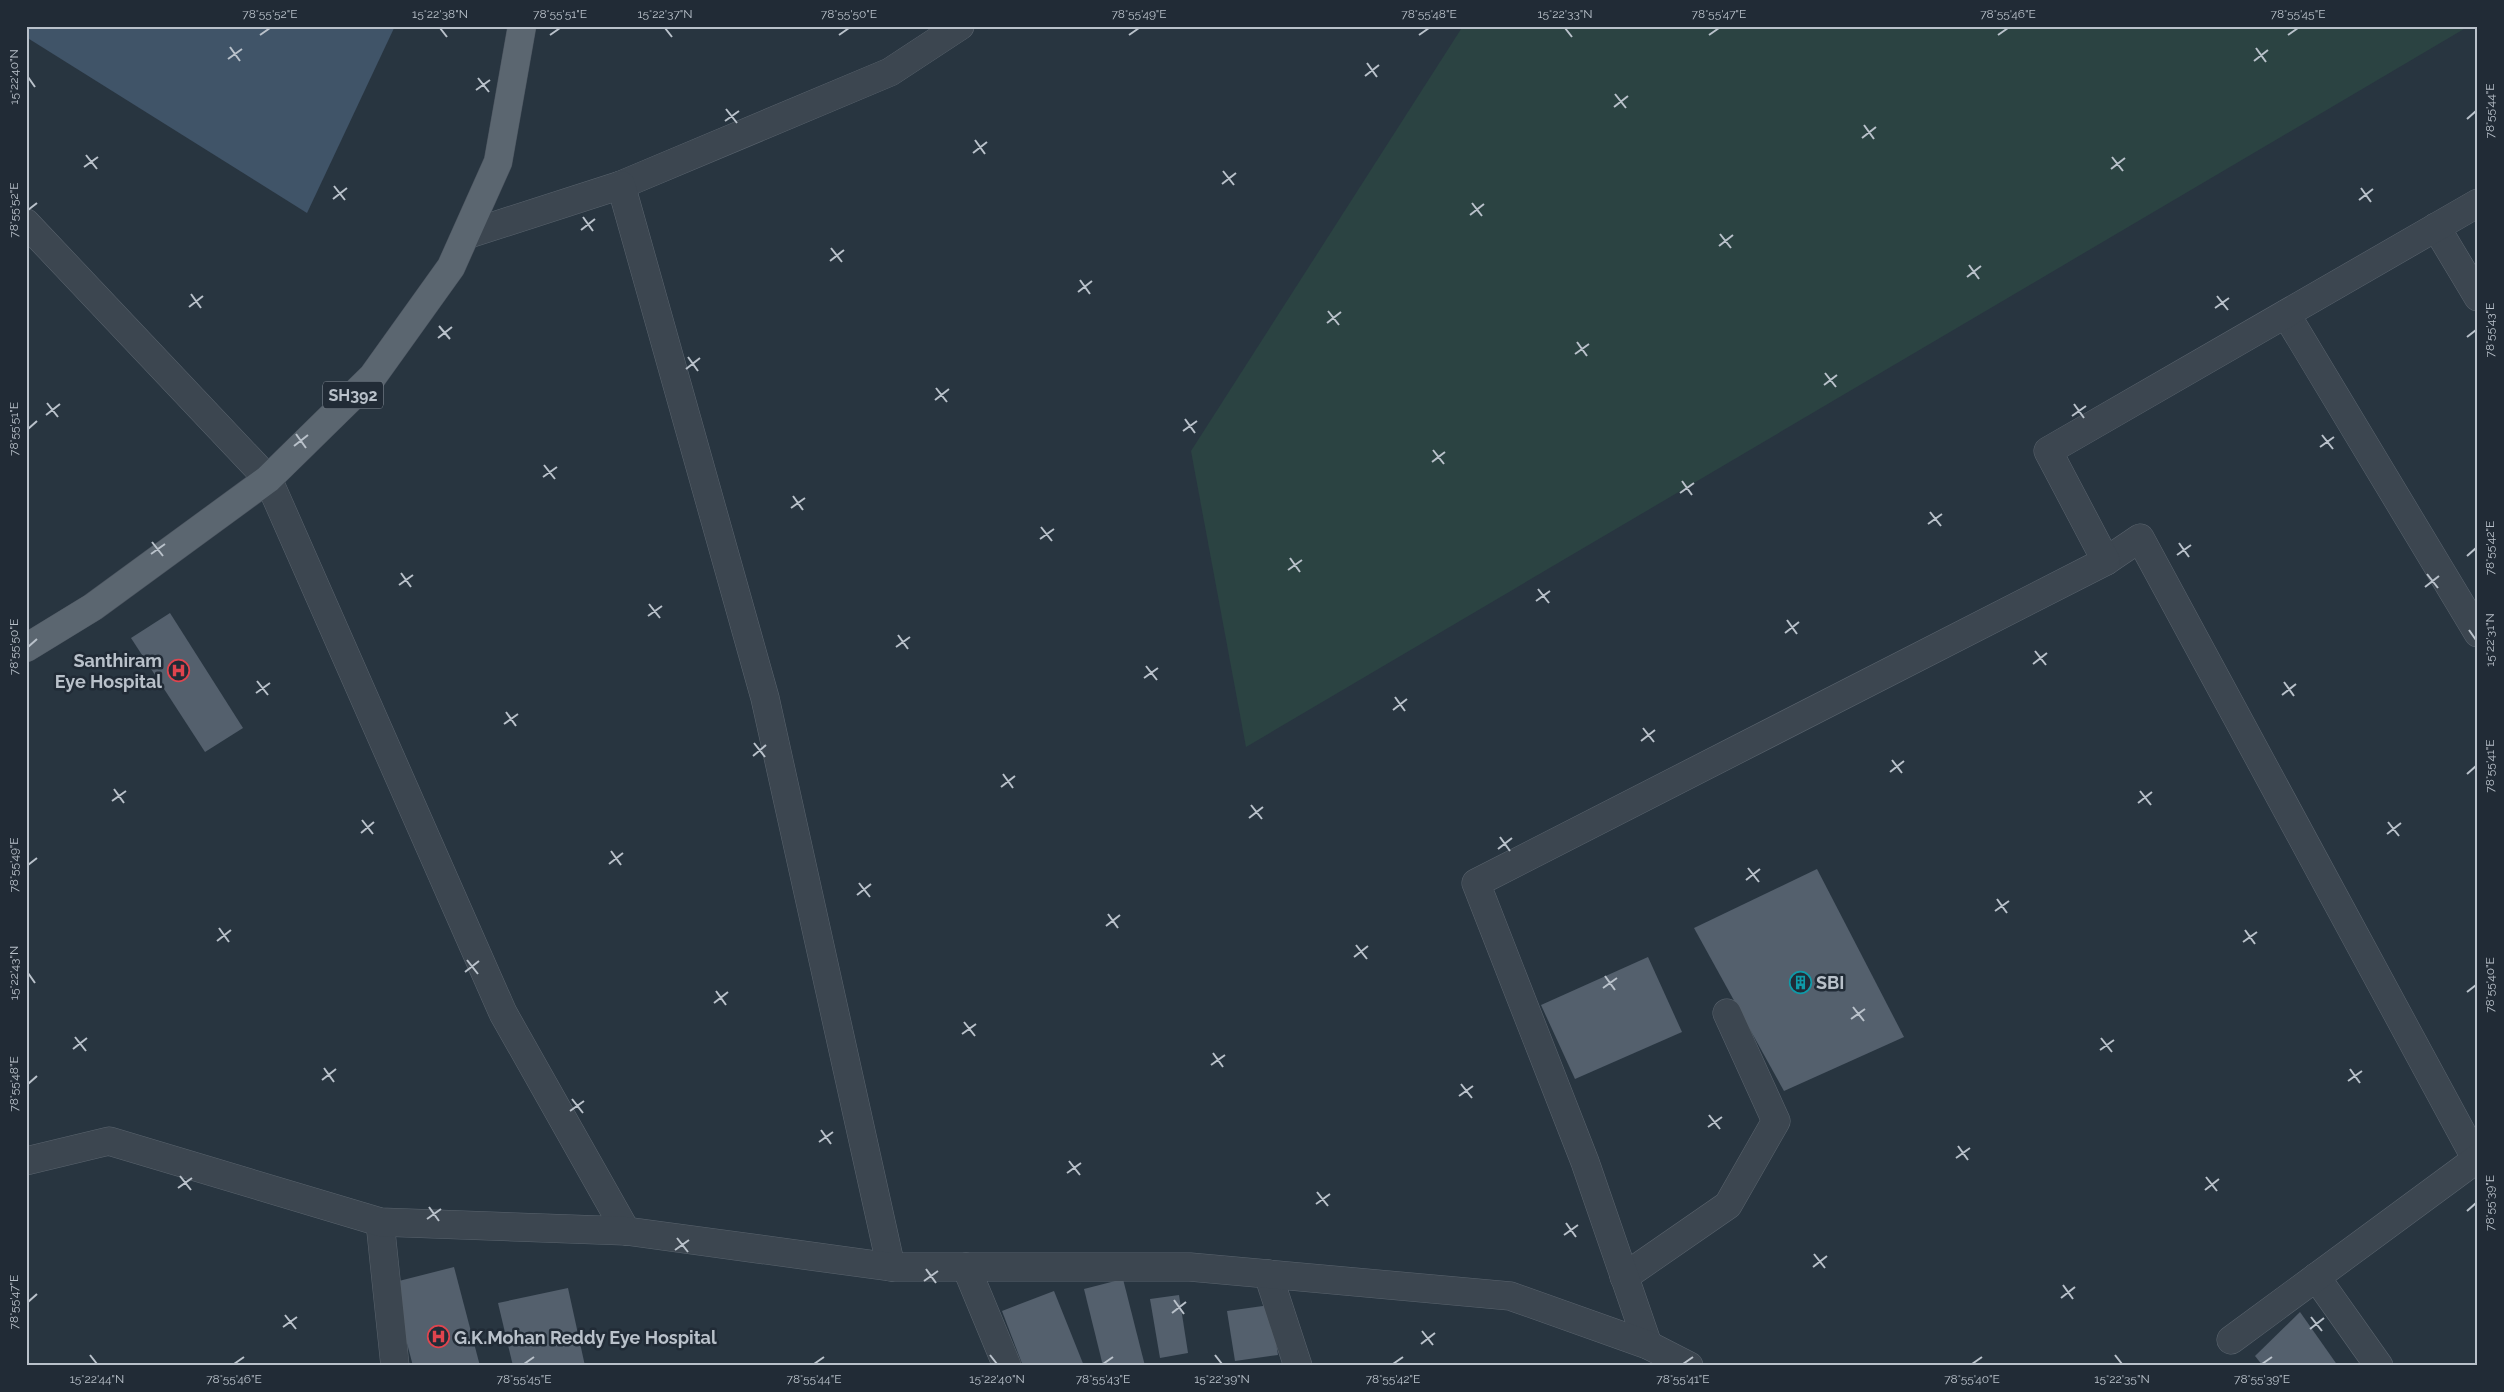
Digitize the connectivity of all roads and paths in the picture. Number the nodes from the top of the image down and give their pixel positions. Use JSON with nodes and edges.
{"nodes":[{"id":1,"x":522,"y":26,"type":"edge"},
{"id":2,"x":960,"y":26,"type":"edge"},
{"id":3,"x":621,"y":185,"type":"junction"},
{"id":4,"x":2478,"y":203,"type":"edge"},
{"id":5,"x":26,"y":223,"type":"edge"},
{"id":6,"x":2436,"y":228,"type":"junction"},
{"id":7,"x":466,"y":236,"type":"junction"},
{"id":8,"x":2478,"y":296,"type":"edge"},
{"id":9,"x":2286,"y":314,"type":"junction"},
{"id":10,"x":268,"y":479,"type":"junction"},
{"id":11,"x":2106,"y":561,"type":"junction"},
{"id":12,"x":2478,"y":633,"type":"edge"},
{"id":13,"x":26,"y":648,"type":"edge"},
{"id":14,"x":1727,"y":1013,"type":"dead end"},
{"id":15,"x":2477,"y":1159,"type":"edge"},
{"id":16,"x":26,"y":1161,"type":"edge"},
{"id":17,"x":380,"y":1222,"type":"junction"},
{"id":18,"x":626,"y":1231,"type":"junction"},
{"id":19,"x":890,"y":1267,"type":"junction"},
{"id":20,"x":966,"y":1267,"type":"junction"},
{"id":21,"x":1268,"y":1274,"type":"junction"},
{"id":22,"x":1624,"y":1277,"type":"junction"},
{"id":23,"x":2316,"y":1277,"type":"junction"},
{"id":24,"x":2231,"y":1340,"type":"dead end"},
{"id":25,"x":1648,"y":1345,"type":"junction"},
{"id":26,"x":395,"y":1366,"type":"edge"},
{"id":27,"x":1007,"y":1366,"type":"edge"},
{"id":28,"x":1298,"y":1366,"type":"edge"},
{"id":29,"x":1689,"y":1366,"type":"edge"},
{"id":30,"x":2379,"y":1366,"type":"edge"}],
"edges":[{"from":1,"to":7,"type":"main road","number":"SH392"},
{"from":2,"to":3,"type":"street"},
{"from":3,"to":7,"type":"street"},
{"from":3,"to":19,"type":"street"},
{"from":4,"to":6,"type":"street"},
{"from":5,"to":10,"type":"street"},
{"from":6,"to":8,"type":"street"},
{"from":6,"to":9,"type":"street"},
{"from":7,"to":10,"type":"main road","number":"SH392"},
{"from":9,"to":11,"type":"street"},
{"from":9,"to":12,"type":"street"},
{"from":10,"to":13,"type":"main road","number":"SH392"},
{"from":10,"to":18,"type":"street"},
{"from":11,"to":15,"type":"street"},
{"from":11,"to":22,"type":"street"},
{"from":14,"to":22,"type":"street"},
{"from":15,"to":23,"type":"street"},
{"from":16,"to":17,"type":"street"},
{"from":17,"to":18,"type":"street"},
{"from":17,"to":26,"type":"street"},
{"from":18,"to":19,"type":"street"},
{"from":19,"to":20,"type":"street"},
{"from":20,"to":21,"type":"street"},
{"from":20,"to":27,"type":"street"},
{"from":21,"to":25,"type":"street"},
{"from":21,"to":28,"type":"street"},
{"from":22,"to":25,"type":"street"},
{"from":23,"to":24,"type":"street"},
{"from":23,"to":30,"type":"street"},
{"from":25,"to":29,"type":"street"}]}
